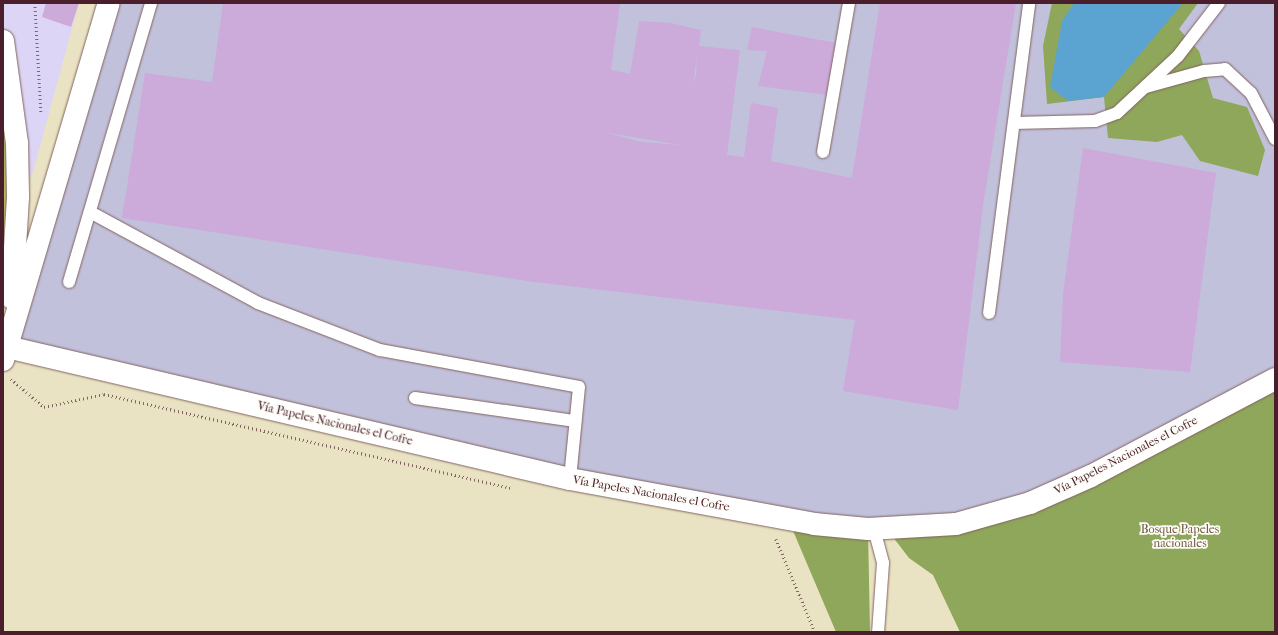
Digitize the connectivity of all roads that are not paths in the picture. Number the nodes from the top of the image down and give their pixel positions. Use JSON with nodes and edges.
{"nodes":[{"id":1,"x":109,"y":3,"type":"edge"},
{"id":2,"x":151,"y":3,"type":"edge"},
{"id":3,"x":849,"y":3,"type":"edge"},
{"id":4,"x":1029,"y":3,"type":"edge"},
{"id":5,"x":1219,"y":3,"type":"edge"},
{"id":6,"x":3,"y":41,"type":"edge"},
{"id":7,"x":1146,"y":87,"type":"junction"},
{"id":8,"x":1014,"y":123,"type":"junction"},
{"id":9,"x":1275,"y":139,"type":"edge"},
{"id":10,"x":823,"y":152,"type":"dead end"},
{"id":11,"x":90,"y":212,"type":"junction"},
{"id":12,"x":70,"y":282,"type":"dead end"},
{"id":13,"x":989,"y":313,"type":"dead end"},
{"id":14,"x":6,"y":357,"type":"edge"},
{"id":15,"x":1275,"y":379,"type":"edge"},
{"id":16,"x":415,"y":398,"type":"dead end"},
{"id":17,"x":576,"y":421,"type":"junction"},
{"id":18,"x":570,"y":479,"type":"junction"},
{"id":19,"x":874,"y":529,"type":"junction"},
{"id":20,"x":878,"y":632,"type":"edge"}],
"edges":[{"from":1,"to":14,"type":"street"},
{"from":2,"to":11,"type":"lane"},
{"from":3,"to":10,"type":"lane"},
{"from":4,"to":8,"type":"lane"},
{"from":5,"to":7,"type":"lane"},
{"from":6,"to":14,"type":"street"},
{"from":7,"to":8,"type":"lane"},
{"from":7,"to":9,"type":"lane"},
{"from":8,"to":13,"type":"lane"},
{"from":11,"to":12,"type":"lane"},
{"from":11,"to":17,"type":"lane"},
{"from":14,"to":18,"type":"street","name":"Vía Papeles Nacionales el Cofre"},
{"from":15,"to":19,"type":"street","name":"Vía Papeles Nacionales el Cofre"},
{"from":16,"to":17,"type":"lane"},
{"from":17,"to":18,"type":"lane"},
{"from":18,"to":19,"type":"street","name":"Vía Papeles Nacionales el Cofre"},
{"from":19,"to":20,"type":"lane"}]}
